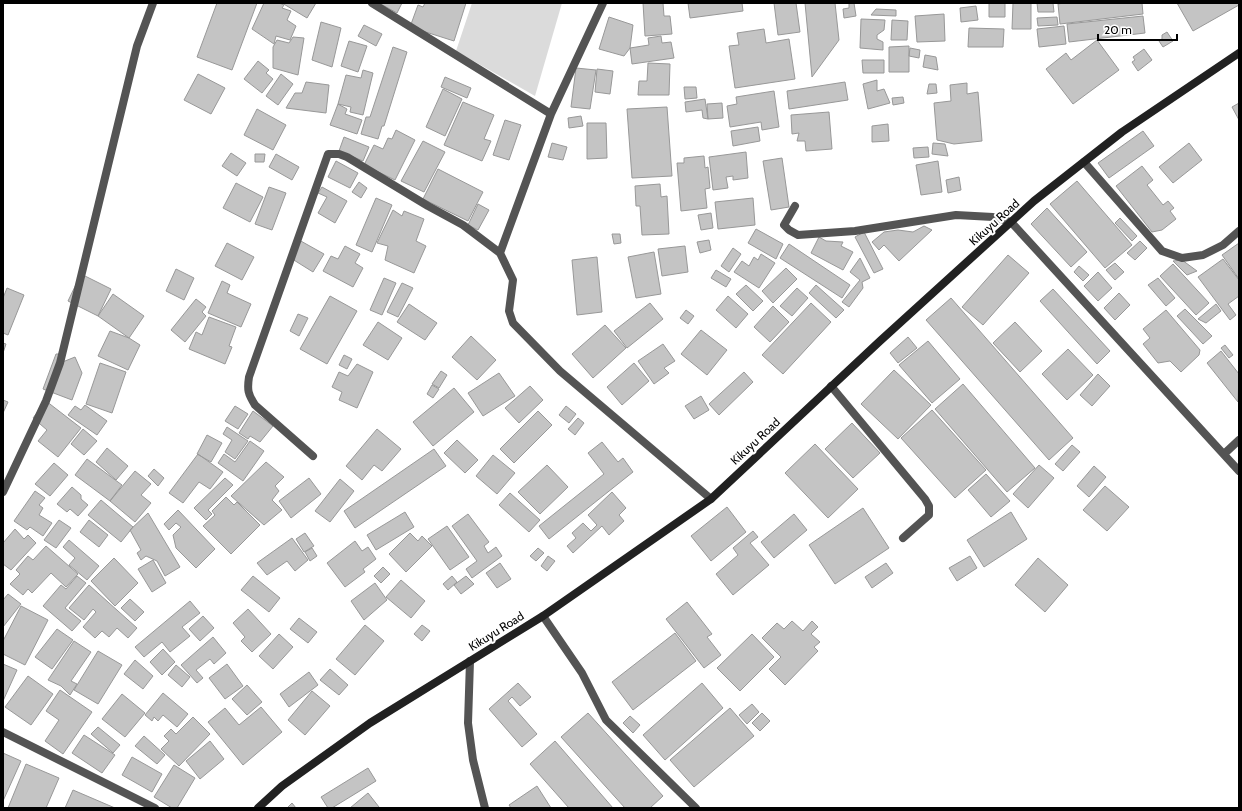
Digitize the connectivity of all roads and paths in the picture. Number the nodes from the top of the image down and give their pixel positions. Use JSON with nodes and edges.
{"nodes":[{"id":1,"x":153,"y":3,"type":"edge"},
{"id":2,"x":372,"y":3,"type":"edge"},
{"id":3,"x":603,"y":3,"type":"edge"},
{"id":4,"x":1239,"y":53,"type":"edge"},
{"id":5,"x":551,"y":114,"type":"junction"},
{"id":6,"x":1084,"y":162,"type":"junction"},
{"id":7,"x":795,"y":206,"type":"dead end"},
{"id":8,"x":1011,"y":222,"type":"junction"},
{"id":9,"x":1239,"y":231,"type":"edge"},
{"id":10,"x":500,"y":252,"type":"junction"},
{"id":11,"x":831,"y":386,"type":"junction"},
{"id":12,"x":1239,"y":440,"type":"edge"},
{"id":13,"x":1224,"y":454,"type":"junction"},
{"id":14,"x":313,"y":456,"type":"dead end"},
{"id":15,"x":1239,"y":471,"type":"edge"},
{"id":16,"x":3,"y":492,"type":"edge"},
{"id":17,"x":711,"y":499,"type":"junction"},
{"id":18,"x":903,"y":538,"type":"dead end"},
{"id":19,"x":543,"y":616,"type":"junction"},
{"id":20,"x":470,"y":661,"type":"junction"},
{"id":21,"x":3,"y":732,"type":"edge"},
{"id":22,"x":155,"y":808,"type":"edge"},
{"id":23,"x":258,"y":808,"type":"edge"},
{"id":24,"x":485,"y":808,"type":"edge"},
{"id":25,"x":696,"y":808,"type":"edge"}],
"edges":[{"from":1,"to":16,"type":"street"},
{"from":2,"to":5,"type":"street"},
{"from":3,"to":5,"type":"street"},
{"from":4,"to":6,"type":"main road","name":"Kikuyu Road"},
{"from":5,"to":10,"type":"street"},
{"from":6,"to":8,"type":"main road","name":"Kikuyu Road"},
{"from":6,"to":9,"type":"street"},
{"from":7,"to":8,"type":"street"},
{"from":8,"to":11,"type":"main road","name":"Kikuyu Road"},
{"from":8,"to":13,"type":"street"},
{"from":10,"to":14,"type":"street"},
{"from":10,"to":17,"type":"street"},
{"from":11,"to":17,"type":"main road","name":"Kikuyu Road"},
{"from":11,"to":18,"type":"street"},
{"from":12,"to":13,"type":"street"},
{"from":13,"to":15,"type":"street"},
{"from":17,"to":19,"type":"main road","name":"Kikuyu Road"},
{"from":19,"to":20,"type":"main road","name":"Kikuyu Road"},
{"from":19,"to":25,"type":"street"},
{"from":20,"to":23,"type":"main road","name":"Kikuyu Road"},
{"from":20,"to":24,"type":"street"},
{"from":21,"to":22,"type":"street"}]}
